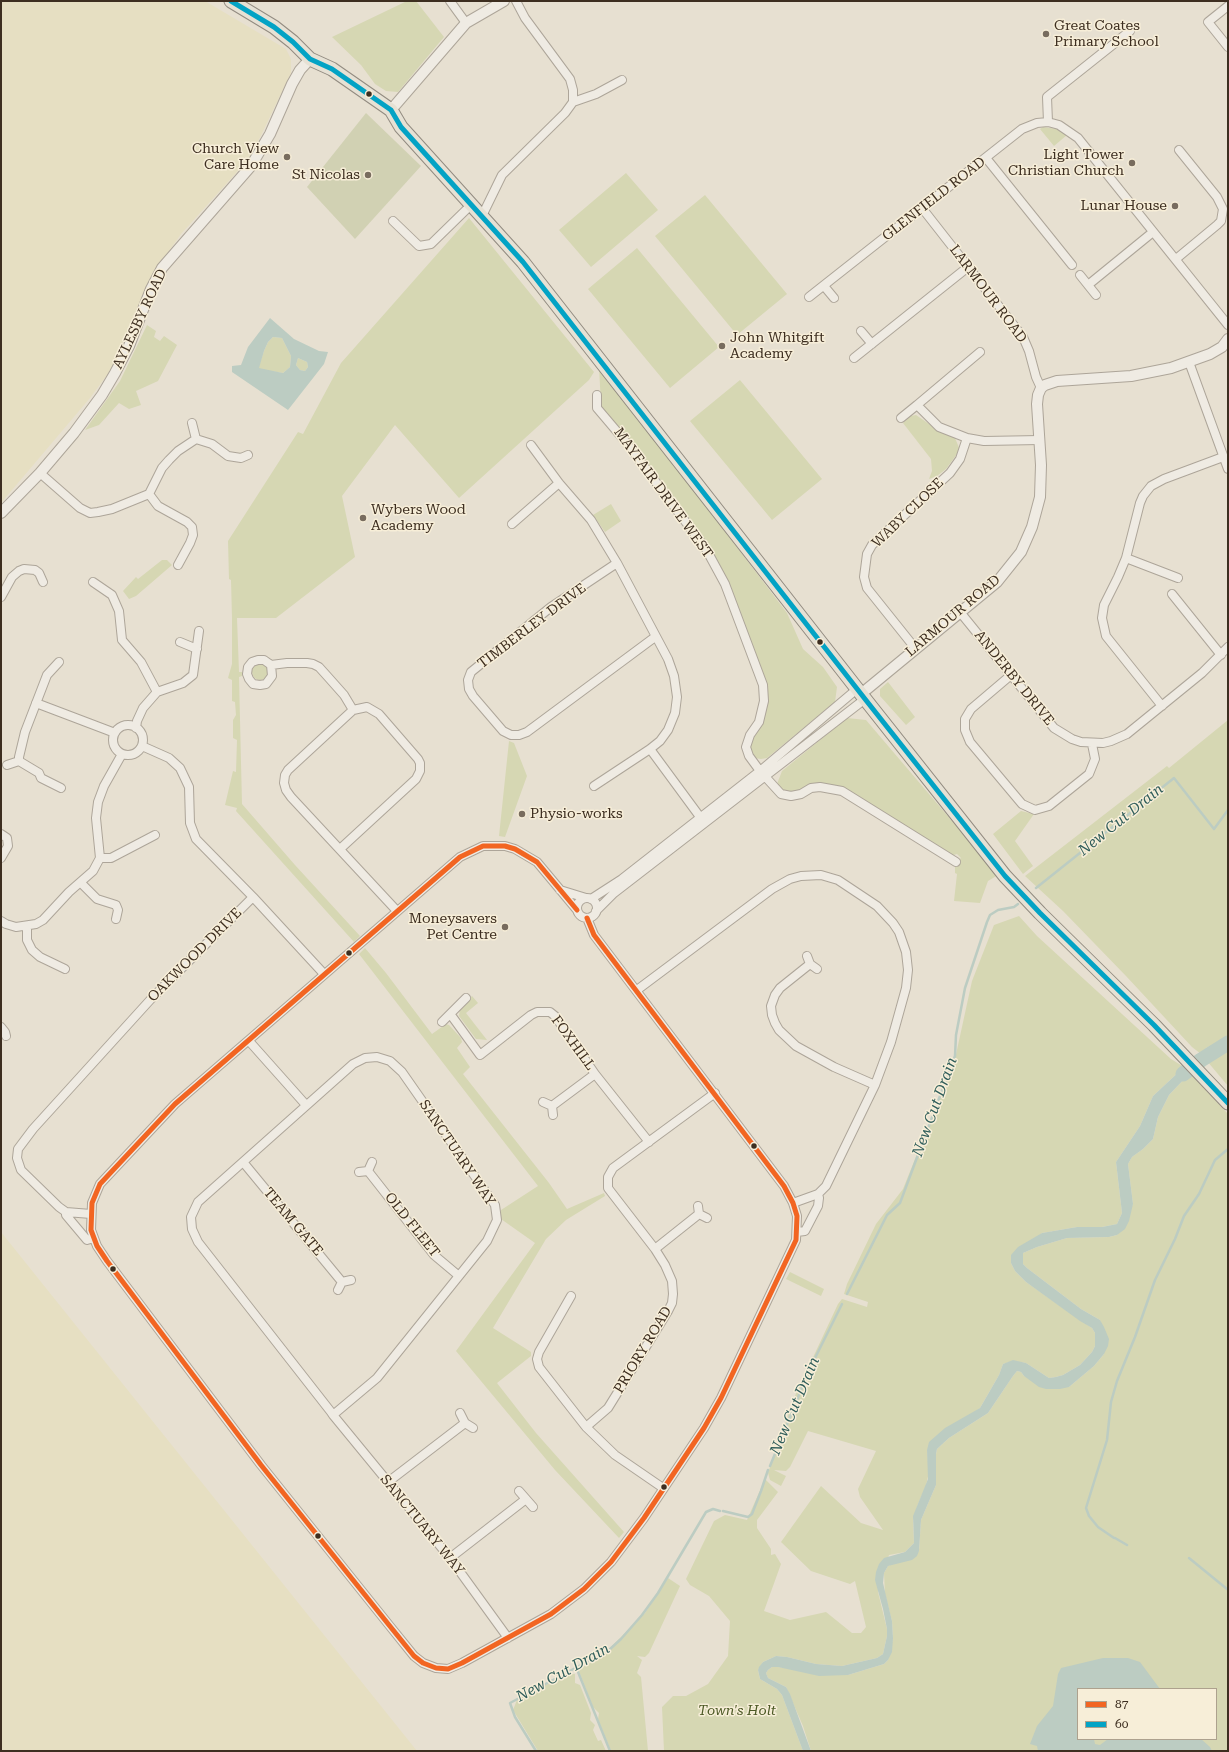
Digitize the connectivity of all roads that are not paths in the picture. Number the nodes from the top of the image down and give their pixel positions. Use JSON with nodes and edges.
{"nodes":[{"id":1,"x":231,"y":1,"type":"edge"},
{"id":2,"x":450,"y":1,"type":"edge"},
{"id":3,"x":504,"y":1,"type":"edge"},
{"id":4,"x":516,"y":1,"type":"edge"},
{"id":5,"x":1228,"y":6,"type":"edge"},
{"id":6,"x":466,"y":23,"type":"junction"},
{"id":7,"x":1130,"y":31,"type":"dead end"},
{"id":8,"x":1228,"y":47,"type":"edge"},
{"id":9,"x":310,"y":59,"type":"junction"},
{"id":10,"x":622,"y":80,"type":"dead end"},
{"id":11,"x":573,"y":102,"type":"junction"},
{"id":12,"x":391,"y":110,"type":"junction"},
{"id":13,"x":1048,"y":122,"type":"junction"},
{"id":14,"x":1180,"y":150,"type":"dead end"},
{"id":15,"x":986,"y":158,"type":"junction"},
{"id":16,"x":472,"y":204,"type":"junction"},
{"id":17,"x":922,"y":208,"type":"junction"},
{"id":18,"x":482,"y":216,"type":"junction"},
{"id":19,"x":393,"y":221,"type":"dead end"},
{"id":20,"x":1154,"y":232,"type":"junction"},
{"id":21,"x":1176,"y":259,"type":"junction"},
{"id":22,"x":1072,"y":265,"type":"dead end"},
{"id":23,"x":968,"y":267,"type":"junction"},
{"id":24,"x":1080,"y":275,"type":"dead end"},
{"id":25,"x":1088,"y":285,"type":"junction"},
{"id":26,"x":824,"y":286,"type":"junction"},
{"id":27,"x":1096,"y":295,"type":"dead end"},
{"id":28,"x":810,"y":297,"type":"dead end"},
{"id":29,"x":834,"y":298,"type":"dead end"},
{"id":30,"x":1228,"y":325,"type":"edge"},
{"id":31,"x":861,"y":331,"type":"dead end"},
{"id":32,"x":1228,"y":339,"type":"edge"},
{"id":33,"x":872,"y":344,"type":"junction"},
{"id":34,"x":980,"y":352,"type":"dead end"},
{"id":35,"x":854,"y":358,"type":"dead end"},
{"id":36,"x":1189,"y":362,"type":"junction"},
{"id":37,"x":1041,"y":388,"type":"junction"},
{"id":38,"x":597,"y":395,"type":"dead end"},
{"id":39,"x":917,"y":405,"type":"junction"},
{"id":40,"x":901,"y":418,"type":"dead end"},
{"id":41,"x":192,"y":422,"type":"dead end"},
{"id":42,"x":967,"y":438,"type":"junction"},
{"id":43,"x":196,"y":439,"type":"junction"},
{"id":44,"x":1040,"y":440,"type":"junction"},
{"id":45,"x":531,"y":445,"type":"dead end"},
{"id":46,"x":248,"y":455,"type":"dead end"},
{"id":47,"x":1224,"y":457,"type":"junction"},
{"id":48,"x":1228,"y":469,"type":"edge"},
{"id":49,"x":40,"y":472,"type":"junction"},
{"id":50,"x":559,"y":483,"type":"junction"},
{"id":51,"x":149,"y":494,"type":"junction"},
{"id":52,"x":1,"y":513,"type":"edge"},
{"id":53,"x":512,"y":524,"type":"dead end"},
{"id":54,"x":1126,"y":558,"type":"junction"},
{"id":55,"x":616,"y":563,"type":"junction"},
{"id":56,"x":178,"y":565,"type":"dead end"},
{"id":57,"x":1178,"y":578,"type":"dead end"},
{"id":58,"x":43,"y":582,"type":"dead end"},
{"id":59,"x":93,"y":582,"type":"dead end"},
{"id":60,"x":1172,"y":594,"type":"dead end"},
{"id":61,"x":1,"y":597,"type":"edge"},
{"id":62,"x":960,"y":612,"type":"junction"},
{"id":63,"x":199,"y":631,"type":"dead end"},
{"id":64,"x":655,"y":637,"type":"junction"},
{"id":65,"x":180,"y":642,"type":"dead end"},
{"id":66,"x":1228,"y":647,"type":"edge"},
{"id":67,"x":197,"y":648,"type":"junction"},
{"id":68,"x":915,"y":648,"type":"junction"},
{"id":69,"x":1221,"y":655,"type":"junction"},
{"id":70,"x":59,"y":662,"type":"dead end"},
{"id":71,"x":271,"y":665,"type":"dead end"},
{"id":72,"x":1011,"y":675,"type":"junction"},
{"id":73,"x":157,"y":692,"type":"junction"},
{"id":74,"x":861,"y":694,"type":"junction"},
{"id":75,"x":36,"y":703,"type":"junction"},
{"id":76,"x":1162,"y":706,"type":"junction"},
{"id":77,"x":353,"y":710,"type":"junction"},
{"id":78,"x":136,"y":728,"type":"junction"},
{"id":79,"x":115,"y":734,"type":"junction"},
{"id":80,"x":1092,"y":744,"type":"junction"},
{"id":81,"x":142,"y":746,"type":"junction"},
{"id":82,"x":650,"y":749,"type":"junction"},
{"id":83,"x":122,"y":754,"type":"junction"},
{"id":84,"x":19,"y":760,"type":"junction"},
{"id":85,"x":7,"y":765,"type":"dead end"},
{"id":86,"x":760,"y":771,"type":"junction"},
{"id":87,"x":766,"y":777,"type":"junction"},
{"id":88,"x":594,"y":786,"type":"dead end"},
{"id":89,"x":61,"y":788,"type":"dead end"},
{"id":90,"x":702,"y":820,"type":"junction"},
{"id":91,"x":1,"y":834,"type":"edge"},
{"id":92,"x":155,"y":835,"type":"dead end"},
{"id":93,"x":340,"y":849,"type":"junction"},
{"id":94,"x":1,"y":858,"type":"edge"},
{"id":95,"x":100,"y":858,"type":"junction"},
{"id":96,"x":956,"y":862,"type":"dead end"},
{"id":97,"x":81,"y":883,"type":"junction"},
{"id":98,"x":559,"y":890,"type":"junction"},
{"id":99,"x":253,"y":897,"type":"junction"},
{"id":100,"x":588,"y":899,"type":"junction"},
{"id":101,"x":577,"y":910,"type":"junction"},
{"id":102,"x":397,"y":911,"type":"junction"},
{"id":103,"x":596,"y":911,"type":"junction"},
{"id":104,"x":587,"y":918,"type":"junction"},
{"id":105,"x":116,"y":919,"type":"dead end"},
{"id":106,"x":1,"y":921,"type":"edge"},
{"id":107,"x":26,"y":926,"type":"junction"},
{"id":108,"x":807,"y":956,"type":"dead end"},
{"id":109,"x":64,"y":969,"type":"dead end"},
{"id":110,"x":324,"y":974,"type":"junction"},
{"id":111,"x":637,"y":990,"type":"junction"},
{"id":112,"x":466,"y":998,"type":"dead end"},
{"id":113,"x":451,"y":1014,"type":"junction"},
{"id":114,"x":442,"y":1022,"type":"dead end"},
{"id":115,"x":1,"y":1027,"type":"edge"},
{"id":116,"x":6,"y":1036,"type":"dead end"},
{"id":117,"x":249,"y":1041,"type":"junction"},
{"id":118,"x":595,"y":1074,"type":"junction"},
{"id":119,"x":875,"y":1085,"type":"junction"},
{"id":120,"x":715,"y":1093,"type":"junction"},
{"id":121,"x":543,"y":1102,"type":"dead end"},
{"id":122,"x":1228,"y":1103,"type":"edge"},
{"id":123,"x":306,"y":1105,"type":"junction"},
{"id":124,"x":552,"y":1106,"type":"junction"},
{"id":125,"x":553,"y":1115,"type":"dead end"},
{"id":126,"x":649,"y":1142,"type":"junction"},
{"id":127,"x":243,"y":1162,"type":"junction"},
{"id":128,"x":372,"y":1162,"type":"dead end"},
{"id":129,"x":359,"y":1172,"type":"dead end"},
{"id":130,"x":368,"y":1172,"type":"junction"},
{"id":131,"x":818,"y":1194,"type":"junction"},
{"id":132,"x":793,"y":1203,"type":"junction"},
{"id":133,"x":66,"y":1212,"type":"junction"},
{"id":134,"x":91,"y":1214,"type":"junction"},
{"id":135,"x":706,"y":1218,"type":"dead end"},
{"id":136,"x":797,"y":1232,"type":"junction"},
{"id":137,"x":94,"y":1238,"type":"junction"},
{"id":138,"x":655,"y":1249,"type":"junction"},
{"id":139,"x":459,"y":1276,"type":"junction"},
{"id":140,"x":351,"y":1280,"type":"dead end"},
{"id":141,"x":342,"y":1282,"type":"junction"},
{"id":142,"x":338,"y":1290,"type":"dead end"},
{"id":143,"x":572,"y":1296,"type":"dead end"},
{"id":144,"x":460,"y":1413,"type":"dead end"},
{"id":145,"x":333,"y":1415,"type":"junction"},
{"id":146,"x":465,"y":1422,"type":"junction"},
{"id":147,"x":586,"y":1427,"type":"junction"},
{"id":148,"x":473,"y":1428,"type":"dead end"},
{"id":149,"x":388,"y":1482,"type":"junction"},
{"id":150,"x":663,"y":1488,"type":"junction"},
{"id":151,"x":519,"y":1491,"type":"dead end"},
{"id":152,"x":526,"y":1499,"type":"junction"},
{"id":153,"x":533,"y":1506,"type":"dead end"},
{"id":154,"x":450,"y":1558,"type":"junction"},
{"id":155,"x":508,"y":1638,"type":"junction"}],
"edges":[{"from":1,"to":9,"type":"main road"},
{"from":2,"to":6,"type":"street"},
{"from":3,"to":6,"type":"street"},
{"from":4,"to":11,"type":"street"},
{"from":5,"to":8,"type":"street"},
{"from":6,"to":12,"type":"street"},
{"from":7,"to":13,"type":"street"},
{"from":9,"to":12,"type":"main road"},
{"from":9,"to":49,"type":"street","name":"AYLESBY ROAD"},
{"from":10,"to":11,"type":"street"},
{"from":11,"to":18,"type":"street"},
{"from":12,"to":16,"type":"main road"},
{"from":13,"to":15,"type":"street","name":"GLENFIELD ROAD"},
{"from":13,"to":20,"type":"street"},
{"from":14,"to":21,"type":"street"},
{"from":15,"to":17,"type":"street","name":"GLENFIELD ROAD"},
{"from":15,"to":22,"type":"street"},
{"from":16,"to":18,"type":"main road"},
{"from":16,"to":19,"type":"street"},
{"from":17,"to":23,"type":"street","name":"LARMOUR ROAD"},
{"from":17,"to":26,"type":"street","name":"GLENFIELD ROAD"},
{"from":18,"to":74,"type":"main road"},
{"from":20,"to":21,"type":"street"},
{"from":20,"to":25,"type":"street"},
{"from":21,"to":30,"type":"street"},
{"from":23,"to":33,"type":"street"},
{"from":23,"to":37,"type":"street","name":"LARMOUR ROAD"},
{"from":24,"to":25,"type":"street"},
{"from":25,"to":27,"type":"street"},
{"from":26,"to":28,"type":"street","name":"GLENFIELD ROAD"},
{"from":26,"to":29,"type":"street"},
{"from":31,"to":33,"type":"street"},
{"from":32,"to":36,"type":"street"},
{"from":33,"to":35,"type":"street"},
{"from":34,"to":39,"type":"street"},
{"from":36,"to":37,"type":"street"},
{"from":36,"to":47,"type":"street"},
{"from":37,"to":44,"type":"street","name":"LARMOUR ROAD"},
{"from":38,"to":86,"type":"street","name":"MAYFAIR DRIVE WEST"},
{"from":39,"to":40,"type":"street"},
{"from":39,"to":42,"type":"street"},
{"from":41,"to":43,"type":"street"},
{"from":42,"to":44,"type":"street"},
{"from":42,"to":68,"type":"street","name":"WABY CLOSE"},
{"from":43,"to":46,"type":"street"},
{"from":43,"to":51,"type":"street"},
{"from":44,"to":62,"type":"street","name":"LARMOUR ROAD"},
{"from":45,"to":50,"type":"street"},
{"from":47,"to":48,"type":"street"},
{"from":47,"to":54,"type":"street"},
{"from":49,"to":51,"type":"street"},
{"from":49,"to":52,"type":"street","name":"AYLESBY ROAD"},
{"from":50,"to":53,"type":"street"},
{"from":50,"to":55,"type":"street"},
{"from":51,"to":56,"type":"street"},
{"from":54,"to":57,"type":"street"},
{"from":54,"to":76,"type":"street"},
{"from":55,"to":64,"type":"street"},
{"from":55,"to":64,"type":"street","name":"TIMBERLEY DRIVE"},
{"from":58,"to":61,"type":"street"},
{"from":59,"to":73,"type":"street"},
{"from":60,"to":69,"type":"street"},
{"from":62,"to":68,"type":"street","name":"LARMOUR ROAD"},
{"from":62,"to":72,"type":"street","name":"ANDERBY DRIVE"},
{"from":63,"to":67,"type":"street"},
{"from":64,"to":82,"type":"street"},
{"from":65,"to":67,"type":"street"},
{"from":66,"to":69,"type":"street","name":"ANDERBY DRIVE"},
{"from":67,"to":73,"type":"street"},
{"from":68,"to":74,"type":"street","name":"LARMOUR ROAD"},
{"from":69,"to":76,"type":"street","name":"ANDERBY DRIVE"},
{"from":70,"to":75,"type":"street"},
{"from":71,"to":77,"type":"street"},
{"from":72,"to":80,"type":"street","name":"ANDERBY DRIVE"},
{"from":72,"to":80,"type":"street"},
{"from":73,"to":78,"type":"street"},
{"from":74,"to":86,"type":"street"},
{"from":74,"to":87,"type":"street"},
{"from":74,"to":122,"type":"main road"},
{"from":75,"to":79,"type":"street"},
{"from":75,"to":84,"type":"street"},
{"from":76,"to":80,"type":"street","name":"ANDERBY DRIVE"},
{"from":77,"to":93,"type":"street"},
{"from":77,"to":93,"type":"street"},
{"from":78,"to":79,"type":"street"},
{"from":78,"to":81,"type":"street"},
{"from":79,"to":83,"type":"street"},
{"from":81,"to":83,"type":"street"},
{"from":81,"to":99,"type":"street"},
{"from":82,"to":88,"type":"street"},
{"from":82,"to":90,"type":"street"},
{"from":83,"to":95,"type":"street"},
{"from":84,"to":85,"type":"street"},
{"from":84,"to":89,"type":"street"},
{"from":86,"to":87,"type":"street"},
{"from":86,"to":90,"type":"street"},
{"from":87,"to":90,"type":"street"},
{"from":87,"to":96,"type":"street"},
{"from":90,"to":100,"type":"street"},
{"from":90,"to":103,"type":"street"},
{"from":91,"to":94,"type":"street"},
{"from":92,"to":95,"type":"street"},
{"from":93,"to":102,"type":"street"},
{"from":95,"to":97,"type":"street"},
{"from":97,"to":105,"type":"street"},
{"from":97,"to":107,"type":"street"},
{"from":98,"to":100,"type":"street"},
{"from":98,"to":101,"type":"street"},
{"from":98,"to":102,"type":"street"},
{"from":99,"to":110,"type":"street"},
{"from":99,"to":133,"type":"street","name":"OAKWOOD DRIVE"},
{"from":100,"to":101,"type":"street"},
{"from":100,"to":103,"type":"street"},
{"from":101,"to":104,"type":"street"},
{"from":102,"to":110,"type":"street"},
{"from":103,"to":104,"type":"street"},
{"from":104,"to":111,"type":"street"},
{"from":106,"to":107,"type":"street"},
{"from":107,"to":109,"type":"street"},
{"from":108,"to":119,"type":"street"},
{"from":110,"to":117,"type":"street"},
{"from":111,"to":119,"type":"street"},
{"from":111,"to":120,"type":"street"},
{"from":112,"to":113,"type":"street"},
{"from":113,"to":114,"type":"street"},
{"from":113,"to":118,"type":"street","name":"FOXHILL"},
{"from":115,"to":116,"type":"street"},
{"from":117,"to":123,"type":"street"},
{"from":117,"to":134,"type":"street"},
{"from":118,"to":124,"type":"street"},
{"from":118,"to":126,"type":"street","name":"FOXHILL"},
{"from":119,"to":131,"type":"street"},
{"from":120,"to":126,"type":"street","name":"PRIORY ROAD"},
{"from":120,"to":132,"type":"street"},
{"from":121,"to":124,"type":"street"},
{"from":123,"to":127,"type":"street","name":"SANCTUARY WAY"},
{"from":123,"to":139,"type":"street","name":"SANCTUARY WAY"},
{"from":124,"to":125,"type":"street"},
{"from":126,"to":138,"type":"street","name":"PRIORY ROAD"},
{"from":127,"to":141,"type":"street","name":"TEAM GATE"},
{"from":127,"to":145,"type":"street","name":"SANCTUARY WAY"},
{"from":128,"to":130,"type":"street"},
{"from":129,"to":130,"type":"street"},
{"from":130,"to":139,"type":"street","name":"OLD FLEET"},
{"from":131,"to":132,"type":"street"},
{"from":131,"to":136,"type":"street"},
{"from":132,"to":136,"type":"street"},
{"from":133,"to":134,"type":"street"},
{"from":133,"to":137,"type":"street","name":"OAKWOOD DRIVE"},
{"from":134,"to":137,"type":"street"},
{"from":135,"to":138,"type":"street"},
{"from":136,"to":150,"type":"street"},
{"from":137,"to":155,"type":"street"},
{"from":138,"to":147,"type":"street","name":"PRIORY ROAD"},
{"from":139,"to":145,"type":"street","name":"SANCTUARY WAY"},
{"from":140,"to":141,"type":"street"},
{"from":141,"to":142,"type":"street"},
{"from":143,"to":147,"type":"street"},
{"from":144,"to":146,"type":"street"},
{"from":145,"to":149,"type":"street","name":"SANCTUARY WAY"},
{"from":146,"to":148,"type":"street"},
{"from":146,"to":149,"type":"street"},
{"from":147,"to":150,"type":"street"},
{"from":149,"to":154,"type":"street","name":"SANCTUARY WAY"},
{"from":150,"to":155,"type":"street"},
{"from":151,"to":152,"type":"street"},
{"from":152,"to":153,"type":"street"},
{"from":152,"to":154,"type":"street"},
{"from":154,"to":155,"type":"street","name":"SANCTUARY WAY"}]}
